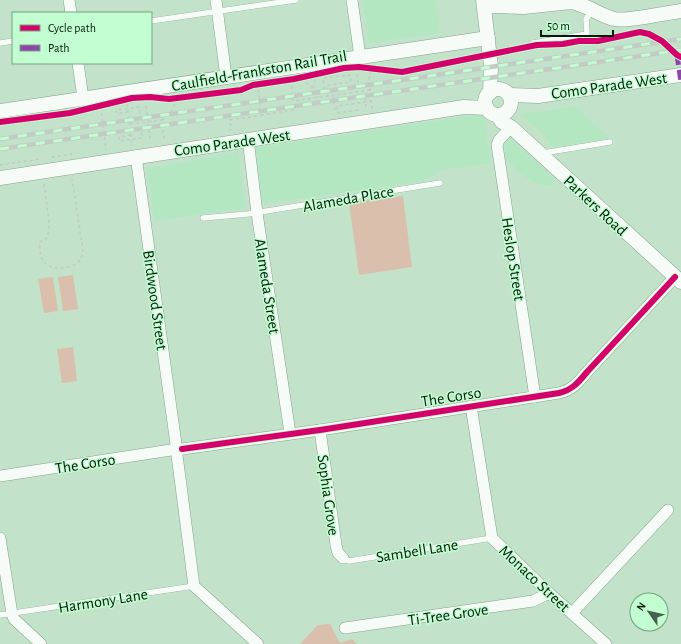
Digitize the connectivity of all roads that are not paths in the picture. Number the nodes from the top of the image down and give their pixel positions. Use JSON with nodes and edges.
{"nodes":[{"id":1,"x":69,"y":0,"type":"edge"},
{"id":2,"x":216,"y":0,"type":"edge"},
{"id":3,"x":296,"y":0,"type":"edge"},
{"id":4,"x":352,"y":0,"type":"edge"},
{"id":5,"x":485,"y":9,"type":"edge"},
{"id":6,"x":593,"y":9,"type":"junction"},
{"id":7,"x":681,"y":11,"type":"edge"},
{"id":8,"x":71,"y":12,"type":"edge"},
{"id":9,"x":217,"y":12,"type":"junction"},
{"id":10,"x":152,"y":21,"type":"edge"},
{"id":11,"x":488,"y":38,"type":"junction"},
{"id":12,"x":12,"y":41,"type":"edge"},
{"id":13,"x":0,"y":42,"type":"edge"},
{"id":14,"x":533,"y":43,"type":"dead end"},
{"id":15,"x":370,"y":63,"type":"junction"},
{"id":16,"x":78,"y":64,"type":"edge"},
{"id":17,"x":681,"y":75,"type":"edge"},
{"id":18,"x":226,"y":77,"type":"junction"},
{"id":19,"x":499,"y":102,"type":"junction"},
{"id":20,"x":87,"y":103,"type":"junction"},
{"id":21,"x":0,"y":111,"type":"edge"},
{"id":22,"x":511,"y":127,"type":"junction"},
{"id":23,"x":248,"y":139,"type":"junction"},
{"id":24,"x":610,"y":142,"type":"dead end"},
{"id":25,"x":134,"y":151,"type":"junction"},
{"id":26,"x":541,"y":154,"type":"junction"},
{"id":27,"x":0,"y":178,"type":"edge"},
{"id":28,"x":440,"y":183,"type":"dead end"},
{"id":29,"x":257,"y":213,"type":"junction"},
{"id":30,"x":203,"y":218,"type":"dead end"},
{"id":31,"x":678,"y":280,"type":"edge"},
{"id":32,"x":535,"y":397,"type":"junction"},
{"id":33,"x":471,"y":406,"type":"junction"},
{"id":34,"x":320,"y":430,"type":"junction"},
{"id":35,"x":290,"y":433,"type":"junction"},
{"id":36,"x":177,"y":449,"type":"junction"},
{"id":37,"x":0,"y":476,"type":"edge"},
{"id":38,"x":668,"y":510,"type":"dead end"},
{"id":39,"x":0,"y":538,"type":"edge"},
{"id":40,"x":492,"y":538,"type":"junction"},
{"id":41,"x":343,"y":558,"type":"joint"},
{"id":42,"x":194,"y":586,"type":"junction"},
{"id":43,"x":549,"y":593,"type":"junction"},
{"id":44,"x":572,"y":613,"type":"junction"},
{"id":45,"x":12,"y":614,"type":"junction"},
{"id":46,"x":0,"y":615,"type":"edge"},
{"id":47,"x":345,"y":628,"type":"dead end"},
{"id":48,"x":41,"y":644,"type":"edge"},
{"id":49,"x":258,"y":644,"type":"edge"},
{"id":50,"x":606,"y":644,"type":"edge"}],
"edges":[{"from":1,"to":8,"type":"street"},
{"from":2,"to":9,"type":"street"},
{"from":3,"to":9,"type":"lane"},
{"from":4,"to":15,"type":"street"},
{"from":5,"to":6,"type":"street"},
{"from":5,"to":11,"type":"street"},
{"from":6,"to":7,"type":"street"},
{"from":6,"to":14,"type":"lane"},
{"from":9,"to":10,"type":"lane"},
{"from":9,"to":18,"type":"street"},
{"from":11,"to":15,"type":"street"},
{"from":11,"to":19,"type":"street"},
{"from":12,"to":13,"type":"lane"},
{"from":15,"to":18,"type":"street"},
{"from":16,"to":20,"type":"street"},
{"from":17,"to":19,"type":"street","name":"Como Parade West"},
{"from":18,"to":20,"type":"street"},
{"from":19,"to":22,"type":"street"},
{"from":19,"to":23,"type":"street","name":"Como Parade West"},
{"from":20,"to":21,"type":"street"},
{"from":22,"to":26,"type":"street","name":"Parkers Road"},
{"from":22,"to":32,"type":"street","name":"Heslop Street"},
{"from":23,"to":25,"type":"street","name":"Como Parade West"},
{"from":23,"to":29,"type":"street","name":"Alameda Street"},
{"from":24,"to":26,"type":"lane"},
{"from":25,"to":27,"type":"street","name":"Como Parade West"},
{"from":25,"to":36,"type":"street","name":"Birdwood Street"},
{"from":26,"to":31,"type":"street","name":"Parkers Road"},
{"from":28,"to":29,"type":"lane","name":"Alameda Place"},
{"from":29,"to":30,"type":"lane","name":"Alameda Place"},
{"from":29,"to":35,"type":"street","name":"Alameda Street"},
{"from":31,"to":32,"type":"street","name":"The Corso"},
{"from":32,"to":33,"type":"street","name":"The Corso"},
{"from":33,"to":34,"type":"street","name":"The Corso"},
{"from":33,"to":40,"type":"street","name":"Monaco Street"},
{"from":34,"to":35,"type":"street","name":"The Corso"},
{"from":34,"to":41,"type":"street","name":"Sophia Grove"},
{"from":35,"to":36,"type":"street","name":"The Corso"},
{"from":36,"to":37,"type":"street","name":"The Corso"},
{"from":36,"to":42,"type":"street","name":"Birdwood Street"},
{"from":38,"to":44,"type":"street"},
{"from":39,"to":45,"type":"street"},
{"from":40,"to":41,"type":"lane","name":"Sambell Lane"},
{"from":40,"to":43,"type":"street","name":"Monaco Street"},
{"from":42,"to":45,"type":"lane","name":"Harmony Lane"},
{"from":42,"to":49,"type":"street"},
{"from":43,"to":44,"type":"street","name":"Monaco Street"},
{"from":43,"to":47,"type":"street","name":"Ti-Tree Grove"},
{"from":44,"to":50,"type":"street","name":"Monaco Street"},
{"from":45,"to":46,"type":"lane","name":"Harmony Lane"},
{"from":45,"to":48,"type":"street"}]}
